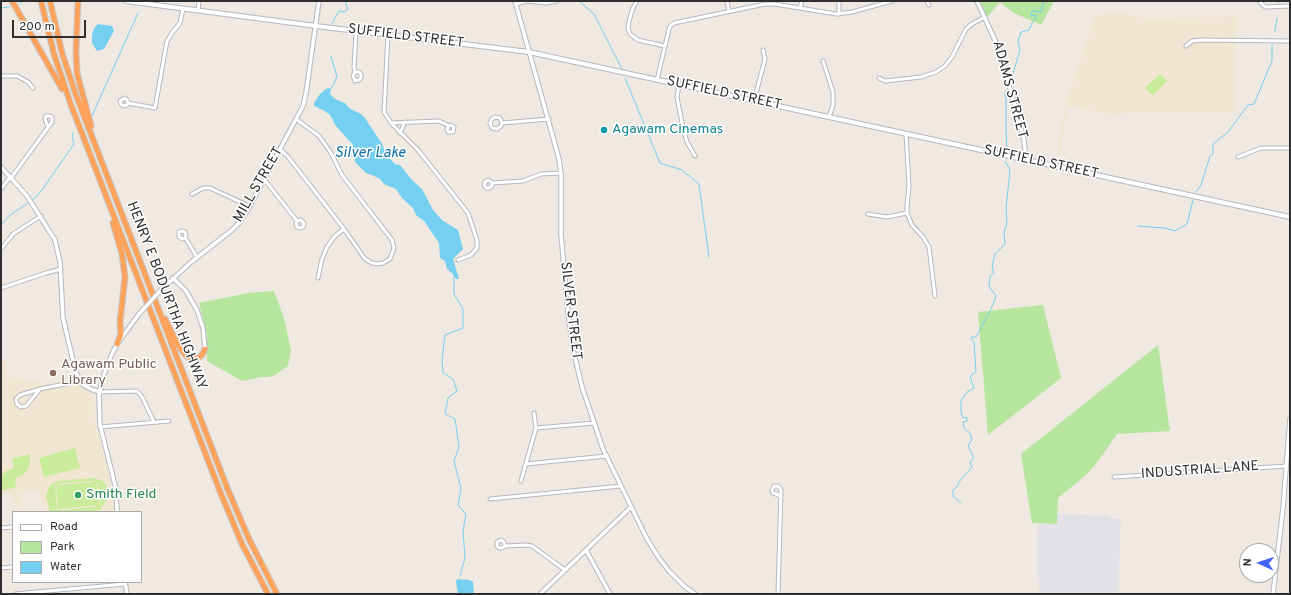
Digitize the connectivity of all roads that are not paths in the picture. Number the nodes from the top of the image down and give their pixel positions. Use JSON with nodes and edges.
{"nodes":[{"id":1,"x":13,"y":1,"type":"edge"},
{"id":2,"x":41,"y":1,"type":"edge"},
{"id":3,"x":50,"y":1,"type":"edge"},
{"id":4,"x":78,"y":1,"type":"edge"},
{"id":5,"x":82,"y":1,"type":"edge"},
{"id":6,"x":126,"y":1,"type":"edge"},
{"id":7,"x":140,"y":1,"type":"edge"},
{"id":8,"x":199,"y":1,"type":"edge"},
{"id":9,"x":319,"y":1,"type":"edge"},
{"id":10,"x":557,"y":1,"type":"edge"},
{"id":11,"x":637,"y":1,"type":"edge"},
{"id":12,"x":727,"y":1,"type":"edge"},
{"id":13,"x":802,"y":1,"type":"edge"},
{"id":14,"x":839,"y":1,"type":"edge"},
{"id":15,"x":892,"y":1,"type":"edge"},
{"id":16,"x":927,"y":1,"type":"edge"},
{"id":17,"x":977,"y":1,"type":"edge"},
{"id":18,"x":1259,"y":1,"type":"edge"},
{"id":19,"x":516,"y":2,"type":"edge"},
{"id":20,"x":767,"y":2,"type":"edge"},
{"id":21,"x":884,"y":2,"type":"edge"},
{"id":22,"x":153,"y":3,"type":"edge"},
{"id":23,"x":929,"y":5,"type":"dead end"},
{"id":24,"x":1290,"y":6,"type":"edge"},
{"id":25,"x":800,"y":8,"type":"junction"},
{"id":26,"x":183,"y":9,"type":"junction"},
{"id":27,"x":76,"y":11,"type":"junction"},
{"id":28,"x":198,"y":11,"type":"junction"},
{"id":29,"x":729,"y":11,"type":"junction"},
{"id":30,"x":839,"y":14,"type":"junction"},
{"id":31,"x":985,"y":17,"type":"junction"},
{"id":32,"x":316,"y":26,"type":"junction"},
{"id":33,"x":356,"y":31,"type":"junction"},
{"id":34,"x":388,"y":35,"type":"junction"},
{"id":35,"x":1290,"y":41,"type":"edge"},
{"id":36,"x":665,"y":46,"type":"junction"},
{"id":37,"x":1186,"y":46,"type":"dead end"},
{"id":38,"x":763,"y":50,"type":"dead end"},
{"id":39,"x":529,"y":52,"type":"junction"},
{"id":40,"x":824,"y":61,"type":"dead end"},
{"id":41,"x":355,"y":72,"type":"dead end"},
{"id":42,"x":1,"y":76,"type":"edge"},
{"id":43,"x":879,"y":78,"type":"dead end"},
{"id":44,"x":657,"y":80,"type":"junction"},
{"id":45,"x":679,"y":84,"type":"junction"},
{"id":46,"x":33,"y":88,"type":"dead end"},
{"id":47,"x":754,"y":101,"type":"junction"},
{"id":48,"x":128,"y":103,"type":"dead end"},
{"id":49,"x":829,"y":117,"type":"junction"},
{"id":50,"x":296,"y":119,"type":"junction"},
{"id":51,"x":549,"y":120,"type":"junction"},
{"id":52,"x":405,"y":122,"type":"junction"},
{"id":53,"x":391,"y":123,"type":"junction"},
{"id":54,"x":502,"y":123,"type":"junction"},
{"id":55,"x":448,"y":126,"type":"dead end"},
{"id":56,"x":48,"y":127,"type":"dead end"},
{"id":57,"x":400,"y":133,"type":"junction"},
{"id":58,"x":906,"y":134,"type":"junction"},
{"id":59,"x":83,"y":135,"type":"junction"},
{"id":60,"x":1290,"y":148,"type":"edge"},
{"id":61,"x":280,"y":149,"type":"junction"},
{"id":62,"x":695,"y":156,"type":"dead end"},
{"id":63,"x":1238,"y":157,"type":"dead end"},
{"id":64,"x":1024,"y":159,"type":"junction"},
{"id":65,"x":102,"y":163,"type":"junction"},
{"id":66,"x":1,"y":167,"type":"edge"},
{"id":67,"x":561,"y":173,"type":"junction"},
{"id":68,"x":11,"y":178,"type":"junction"},
{"id":69,"x":264,"y":179,"type":"junction"},
{"id":70,"x":100,"y":182,"type":"junction"},
{"id":71,"x":492,"y":184,"type":"dead end"},
{"id":72,"x":1,"y":189,"type":"edge"},
{"id":73,"x":192,"y":194,"type":"dead end"},
{"id":74,"x":250,"y":206,"type":"junction"},
{"id":75,"x":907,"y":213,"type":"junction"},
{"id":76,"x":868,"y":214,"type":"dead end"},
{"id":77,"x":41,"y":216,"type":"junction"},
{"id":78,"x":1290,"y":217,"type":"edge"},
{"id":79,"x":297,"y":221,"type":"dead end"},
{"id":80,"x":344,"y":229,"type":"junction"},
{"id":81,"x":185,"y":238,"type":"dead end"},
{"id":82,"x":1,"y":249,"type":"edge"},
{"id":83,"x":197,"y":256,"type":"junction"},
{"id":84,"x":458,"y":260,"type":"dead end"},
{"id":85,"x":61,"y":269,"type":"junction"},
{"id":86,"x":144,"y":273,"type":"junction"},
{"id":87,"x":173,"y":278,"type":"junction"},
{"id":88,"x":318,"y":278,"type":"dead end"},
{"id":89,"x":1,"y":288,"type":"edge"},
{"id":90,"x":935,"y":296,"type":"dead end"},
{"id":91,"x":117,"y":344,"type":"junction"},
{"id":92,"x":205,"y":349,"type":"joint"},
{"id":93,"x":80,"y":381,"type":"junction"},
{"id":94,"x":40,"y":389,"type":"junction"},
{"id":95,"x":100,"y":392,"type":"junction"},
{"id":96,"x":534,"y":413,"type":"dead end"},
{"id":97,"x":1290,"y":419,"type":"edge"},
{"id":98,"x":169,"y":421,"type":"dead end"},
{"id":99,"x":154,"y":422,"type":"junction"},
{"id":100,"x":594,"y":423,"type":"junction"},
{"id":101,"x":100,"y":427,"type":"junction"},
{"id":102,"x":536,"y":428,"type":"junction"},
{"id":103,"x":606,"y":456,"type":"junction"},
{"id":104,"x":526,"y":464,"type":"junction"},
{"id":105,"x":1287,"y":466,"type":"junction"},
{"id":106,"x":1114,"y":477,"type":"dead end"},
{"id":107,"x":521,"y":481,"type":"dead end"},
{"id":108,"x":621,"y":486,"type":"junction"},
{"id":109,"x":781,"y":496,"type":"dead end"},
{"id":110,"x":490,"y":499,"type":"dead end"},
{"id":111,"x":631,"y":507,"type":"junction"},
{"id":112,"x":117,"y":511,"type":"edge"},
{"id":113,"x":12,"y":527,"type":"edge"},
{"id":114,"x":1,"y":528,"type":"edge"},
{"id":115,"x":504,"y":546,"type":"dead end"},
{"id":116,"x":586,"y":550,"type":"junction"},
{"id":117,"x":12,"y":567,"type":"edge"},
{"id":118,"x":1,"y":568,"type":"edge"},
{"id":119,"x":565,"y":570,"type":"junction"},
{"id":120,"x":125,"y":583,"type":"edge"},
{"id":121,"x":15,"y":594,"type":"edge"},
{"id":122,"x":127,"y":594,"type":"edge"},
{"id":123,"x":268,"y":594,"type":"edge"},
{"id":124,"x":277,"y":594,"type":"edge"},
{"id":125,"x":540,"y":594,"type":"edge"},
{"id":126,"x":610,"y":594,"type":"edge"},
{"id":127,"x":695,"y":594,"type":"edge"},
{"id":128,"x":778,"y":594,"type":"edge"},
{"id":129,"x":1272,"y":594,"type":"edge"}],
"edges":[{"from":1,"to":59,"type":"highway"},
{"from":2,"to":59,"type":"highway","name":"HENRY E BODURTHA HIGHWAY"},
{"from":3,"to":65,"type":"highway","name":"HENRY E BODURTHA HIGHWAY"},
{"from":4,"to":27,"type":"highway"},
{"from":5,"to":27,"type":"highway"},
{"from":6,"to":22,"type":"main road","name":"SUFFIELD STREET"},
{"from":7,"to":22,"type":"main road","name":"SUFFIELD STREET"},
{"from":8,"to":28,"type":"street"},
{"from":9,"to":32,"type":"street","name":"MILL STREET"},
{"from":10,"to":19,"type":"street"},
{"from":11,"to":36,"type":"street"},
{"from":12,"to":29,"type":"street"},
{"from":13,"to":25,"type":"street"},
{"from":14,"to":30,"type":"street"},
{"from":15,"to":21,"type":"street"},
{"from":16,"to":23,"type":"street"},
{"from":17,"to":31,"type":"street","name":"ADAMS STREET"},
{"from":18,"to":24,"type":"street"},
{"from":19,"to":39,"type":"street","name":"SILVER STREET"},
{"from":20,"to":25,"type":"street"},
{"from":20,"to":29,"type":"street"},
{"from":21,"to":30,"type":"street"},
{"from":22,"to":26,"type":"main road","name":"SUFFIELD STREET"},
{"from":25,"to":30,"type":"street"},
{"from":26,"to":28,"type":"main road","name":"SUFFIELD STREET"},
{"from":26,"to":48,"type":"street"},
{"from":27,"to":65,"type":"highway"},
{"from":28,"to":32,"type":"main road","name":"SUFFIELD STREET"},
{"from":29,"to":36,"type":"street"},
{"from":31,"to":43,"type":"street"},
{"from":31,"to":64,"type":"street","name":"ADAMS STREET"},
{"from":32,"to":33,"type":"main road","name":"SUFFIELD STREET"},
{"from":32,"to":50,"type":"street","name":"MILL STREET"},
{"from":33,"to":34,"type":"main road","name":"SUFFIELD STREET"},
{"from":33,"to":41,"type":"street"},
{"from":34,"to":39,"type":"main road","name":"SUFFIELD STREET"},
{"from":34,"to":53,"type":"street"},
{"from":35,"to":37,"type":"street"},
{"from":36,"to":44,"type":"street"},
{"from":38,"to":47,"type":"street"},
{"from":39,"to":44,"type":"main road","name":"SUFFIELD STREET"},
{"from":39,"to":51,"type":"street","name":"SILVER STREET"},
{"from":40,"to":49,"type":"street"},
{"from":42,"to":46,"type":"street"},
{"from":44,"to":45,"type":"main road","name":"SUFFIELD STREET"},
{"from":45,"to":47,"type":"main road","name":"SUFFIELD STREET"},
{"from":45,"to":62,"type":"street"},
{"from":47,"to":49,"type":"main road","name":"SUFFIELD STREET"},
{"from":49,"to":58,"type":"main road","name":"SUFFIELD STREET"},
{"from":50,"to":61,"type":"street","name":"MILL STREET"},
{"from":50,"to":80,"type":"street"},
{"from":51,"to":54,"type":"street"},
{"from":51,"to":67,"type":"street","name":"SILVER STREET"},
{"from":52,"to":53,"type":"street"},
{"from":52,"to":55,"type":"street"},
{"from":52,"to":57,"type":"street"},
{"from":53,"to":57,"type":"street"},
{"from":54,"to":54,"type":"street"},
{"from":56,"to":68,"type":"street"},
{"from":57,"to":84,"type":"street"},
{"from":58,"to":64,"type":"main road","name":"SUFFIELD STREET"},
{"from":58,"to":75,"type":"street"},
{"from":59,"to":70,"type":"highway","name":"HENRY E BODURTHA HIGHWAY"},
{"from":60,"to":63,"type":"street"},
{"from":61,"to":69,"type":"street","name":"MILL STREET"},
{"from":61,"to":80,"type":"street"},
{"from":64,"to":78,"type":"main road","name":"SUFFIELD STREET"},
{"from":65,"to":86,"type":"highway","name":"HENRY E BODURTHA HIGHWAY"},
{"from":66,"to":68,"type":"street"},
{"from":67,"to":71,"type":"street"},
{"from":67,"to":100,"type":"street","name":"SILVER STREET"},
{"from":68,"to":72,"type":"street"},
{"from":68,"to":77,"type":"street"},
{"from":69,"to":74,"type":"street","name":"MILL STREET"},
{"from":69,"to":79,"type":"street"},
{"from":70,"to":91,"type":"highway"},
{"from":70,"to":123,"type":"highway","name":"HENRY E BODURTHA HIGHWAY"},
{"from":73,"to":74,"type":"street"},
{"from":74,"to":83,"type":"street","name":"MILL STREET"},
{"from":75,"to":76,"type":"street"},
{"from":75,"to":90,"type":"street"},
{"from":77,"to":82,"type":"street"},
{"from":77,"to":85,"type":"street"},
{"from":80,"to":88,"type":"street"},
{"from":81,"to":83,"type":"street"},
{"from":83,"to":87,"type":"street","name":"MILL STREET"},
{"from":85,"to":89,"type":"street"},
{"from":85,"to":93,"type":"street"},
{"from":86,"to":92,"type":"highway"},
{"from":86,"to":124,"type":"highway","name":"HENRY E BODURTHA HIGHWAY"},
{"from":87,"to":91,"type":"street","name":"MILL STREET","bridge":true},
{"from":87,"to":92,"type":"street"},
{"from":91,"to":95,"type":"street","name":"MILL STREET"},
{"from":93,"to":94,"type":"street"},
{"from":93,"to":95,"type":"street"},
{"from":94,"to":94,"type":"street"},
{"from":95,"to":99,"type":"street"},
{"from":95,"to":101,"type":"street","name":"MILL STREET"},
{"from":96,"to":102,"type":"street"},
{"from":97,"to":105,"type":"street"},
{"from":98,"to":99,"type":"street"},
{"from":99,"to":101,"type":"street"},
{"from":100,"to":102,"type":"street"},
{"from":100,"to":103,"type":"street","name":"SILVER STREET"},
{"from":101,"to":112,"type":"street","name":"MILL STREET"},
{"from":102,"to":104,"type":"street"},
{"from":103,"to":104,"type":"street"},
{"from":103,"to":108,"type":"street","name":"SILVER STREET"},
{"from":104,"to":107,"type":"street"},
{"from":105,"to":106,"type":"street","name":"INDUSTRIAL LANE"},
{"from":105,"to":129,"type":"street"},
{"from":108,"to":110,"type":"street"},
{"from":108,"to":111,"type":"street","name":"SILVER STREET"},
{"from":109,"to":128,"type":"street"},
{"from":111,"to":116,"type":"street"},
{"from":111,"to":127,"type":"street","name":"SILVER STREET"},
{"from":113,"to":114,"type":"street"},
{"from":115,"to":119,"type":"street"},
{"from":116,"to":119,"type":"street"},
{"from":116,"to":126,"type":"street"},
{"from":117,"to":118,"type":"street"},
{"from":119,"to":125,"type":"street"},
{"from":120,"to":121,"type":"street"},
{"from":120,"to":122,"type":"street"}]}
